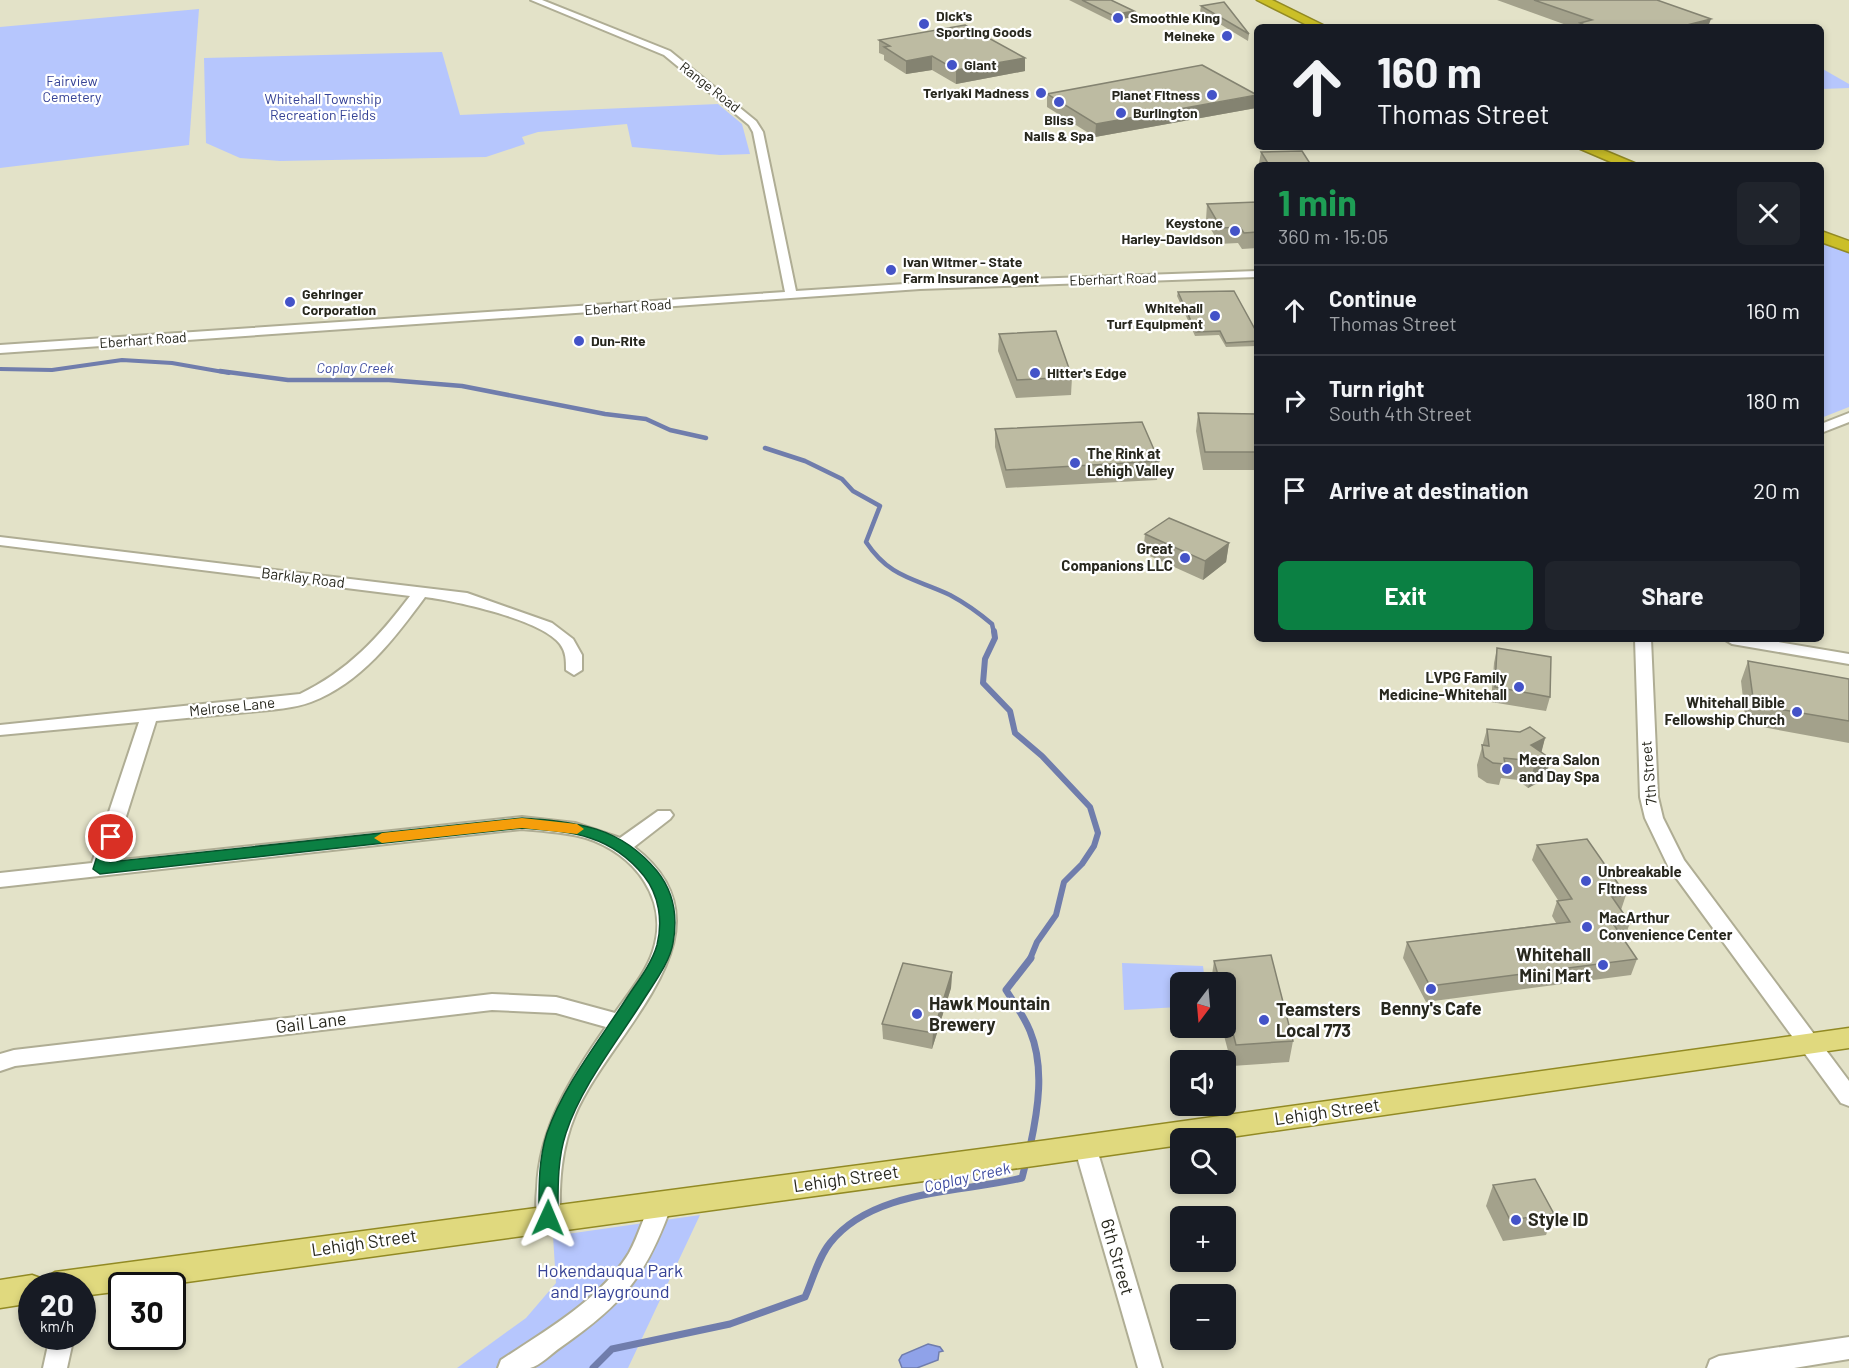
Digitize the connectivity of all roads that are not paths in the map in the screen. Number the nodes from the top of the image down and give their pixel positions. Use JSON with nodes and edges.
{"nodes":[{"id":1,"x":535,"y":0,"type":"edge"},
{"id":2,"x":1246,"y":0,"type":"edge"},
{"id":3,"x":1263,"y":0,"type":"edge"},
{"id":4,"x":1296,"y":24,"type":"edge"},
{"id":5,"x":1315,"y":24,"type":"edge"},
{"id":6,"x":1577,"y":150,"type":"edge"},
{"id":7,"x":1591,"y":150,"type":"edge"},
{"id":8,"x":1614,"y":150,"type":"edge"},
{"id":9,"x":1590,"y":162,"type":"edge"},
{"id":10,"x":1624,"y":162,"type":"edge"},
{"id":11,"x":1644,"y":162,"type":"edge"},
{"id":12,"x":1824,"y":232,"type":"edge"},
{"id":13,"x":1824,"y":237,"type":"edge"},
{"id":14,"x":1849,"y":242,"type":"edge"},
{"id":15,"x":1849,"y":247,"type":"edge"},
{"id":16,"x":1254,"y":274,"type":"edge"},
{"id":17,"x":791,"y":295,"type":"junction"},
{"id":18,"x":0,"y":349,"type":"edge"},
{"id":19,"x":1849,"y":417,"type":"edge"},
{"id":20,"x":1824,"y":428,"type":"edge"},
{"id":21,"x":0,"y":541,"type":"edge"},
{"id":22,"x":421,"y":592,"type":"junction"},
{"id":23,"x":1643,"y":642,"type":"edge"},
{"id":24,"x":1750,"y":642,"type":"edge"},
{"id":25,"x":1849,"y":659,"type":"edge"},
{"id":26,"x":574,"y":670,"type":"dead end"},
{"id":27,"x":149,"y":716,"type":"junction"},
{"id":28,"x":0,"y":730,"type":"edge"},
{"id":29,"x":664,"y":815,"type":"dead end"},
{"id":30,"x":622,"y":846,"type":"junction"},
{"id":31,"x":100,"y":869,"type":"junction"},
{"id":32,"x":0,"y":880,"type":"edge"},
{"id":33,"x":621,"y":1023,"type":"junction"},
{"id":34,"x":1849,"y":1038,"type":"edge"},
{"id":35,"x":1810,"y":1043,"type":"junction"},
{"id":36,"x":0,"y":1063,"type":"edge"},
{"id":37,"x":1849,"y":1097,"type":"edge"},
{"id":38,"x":1085,"y":1146,"type":"junction"},
{"id":39,"x":661,"y":1204,"type":"junction"},
{"id":40,"x":548,"y":1218,"type":"junction"},
{"id":41,"x":96,"y":1280,"type":"edge"},
{"id":42,"x":18,"y":1291,"type":"edge"},
{"id":43,"x":0,"y":1294,"type":"edge"},
{"id":44,"x":1849,"y":1348,"type":"edge"},
{"id":45,"x":59,"y":1350,"type":"edge"},
{"id":46,"x":55,"y":1368,"type":"edge"},
{"id":47,"x":510,"y":1368,"type":"edge"},
{"id":48,"x":1150,"y":1368,"type":"edge"},
{"id":49,"x":1719,"y":1368,"type":"edge"}],
"edges":[{"from":1,"to":17,"type":"street","name":"Range Road"},
{"from":2,"to":4,"type":"highway"},
{"from":3,"to":5,"type":"highway"},
{"from":6,"to":9,"type":"highway"},
{"from":7,"to":10,"type":"highway"},
{"from":8,"to":11,"type":"highway"},
{"from":12,"to":14,"type":"highway"},
{"from":13,"to":15,"type":"highway"},
{"from":16,"to":17,"type":"street","name":"Eberhart Road"},
{"from":17,"to":18,"type":"street","name":"Eberhart Road"},
{"from":19,"to":20,"type":"street"},
{"from":21,"to":22,"type":"street","name":"Barklay Road"},
{"from":22,"to":26,"type":"street","name":"Barklay Road"},
{"from":22,"to":27,"type":"street","name":"Melrose Lane"},
{"from":23,"to":35,"type":"street","name":"7th Street"},
{"from":24,"to":25,"type":"street"},
{"from":27,"to":28,"type":"street","name":"Melrose Lane"},
{"from":27,"to":31,"type":"street"},
{"from":29,"to":30,"type":"street"},
{"from":30,"to":31,"type":"street"},
{"from":30,"to":33,"type":"street"},
{"from":31,"to":32,"type":"street"},
{"from":33,"to":36,"type":"street","name":"Gail Lane"},
{"from":33,"to":40,"type":"street"},
{"from":34,"to":35,"type":"main road","name":"Lehigh Street"},
{"from":35,"to":37,"type":"street","name":"7th Street"},
{"from":35,"to":38,"type":"main road","name":"Lehigh Street"},
{"from":38,"to":39,"type":"main road","name":"Lehigh Street"},
{"from":38,"to":48,"type":"street","name":"6th Street"},
{"from":39,"to":40,"type":"main road","name":"Lehigh Street"},
{"from":39,"to":47,"type":"street"},
{"from":40,"to":41,"type":"main road","name":"Lehigh Street"},
{"from":42,"to":43,"type":"main road"},
{"from":44,"to":49,"type":"street"},
{"from":45,"to":46,"type":"street"}]}
